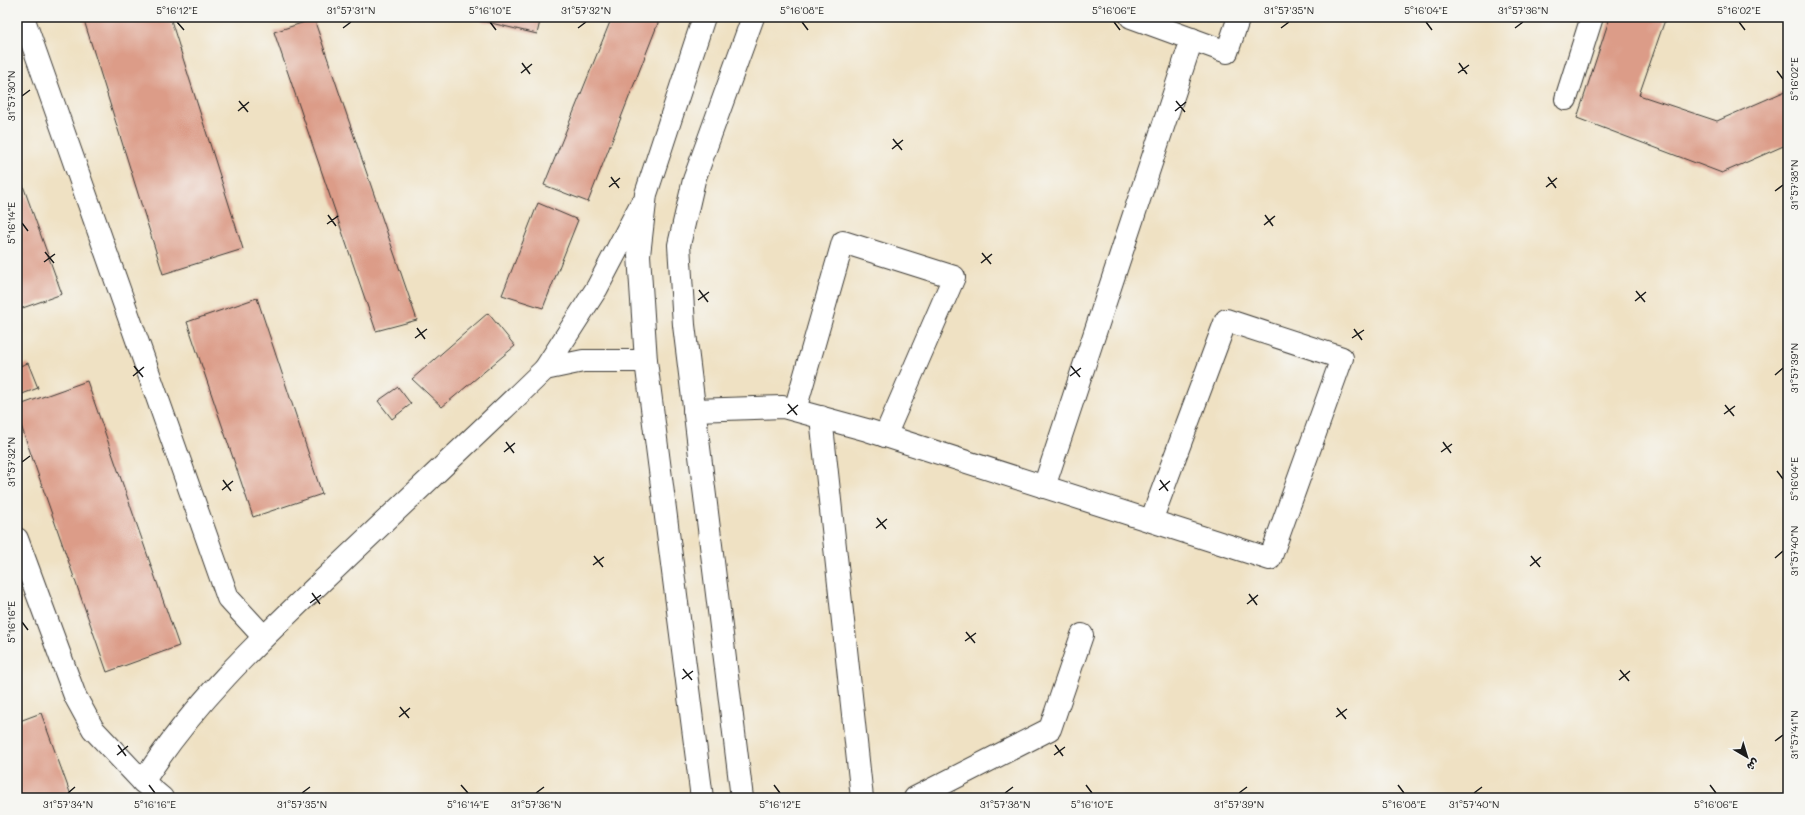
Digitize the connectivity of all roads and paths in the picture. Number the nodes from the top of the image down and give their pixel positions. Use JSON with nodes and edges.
{"nodes":[{"id":1,"x":23,"y":17,"type":"edge"},
{"id":2,"x":704,"y":17,"type":"edge"},
{"id":3,"x":753,"y":17,"type":"edge"},
{"id":4,"x":1131,"y":17,"type":"edge"},
{"id":5,"x":1239,"y":17,"type":"edge"},
{"id":6,"x":1592,"y":17,"type":"edge"},
{"id":7,"x":1192,"y":39,"type":"junction"},
{"id":8,"x":1566,"y":99,"type":"dead end"},
{"id":9,"x":646,"y":194,"type":"junction"},
{"id":10,"x":646,"y":361,"type":"junction"},
{"id":11,"x":545,"y":369,"type":"junction"},
{"id":12,"x":694,"y":410,"type":"junction"},
{"id":13,"x":795,"y":410,"type":"junction"},
{"id":14,"x":821,"y":417,"type":"junction"},
{"id":15,"x":885,"y":436,"type":"junction"},
{"id":16,"x":1044,"y":487,"type":"junction"},
{"id":17,"x":1152,"y":521,"type":"junction"},
{"id":18,"x":17,"y":539,"type":"edge"},
{"id":19,"x":1082,"y":635,"type":"dead end"},
{"id":20,"x":264,"y":636,"type":"junction"},
{"id":21,"x":143,"y":782,"type":"junction"},
{"id":22,"x":162,"y":798,"type":"edge"},
{"id":23,"x":702,"y":798,"type":"edge"},
{"id":24,"x":742,"y":798,"type":"edge"},
{"id":25,"x":862,"y":798,"type":"edge"},
{"id":26,"x":914,"y":798,"type":"edge"}],
"edges":[{"from":1,"to":20,"type":"street"},
{"from":2,"to":9,"type":"street"},
{"from":3,"to":12,"type":"street"},
{"from":4,"to":7,"type":"street"},
{"from":5,"to":7,"type":"street"},
{"from":6,"to":8,"type":"street"},
{"from":7,"to":16,"type":"street"},
{"from":9,"to":10,"type":"street"},
{"from":9,"to":11,"type":"street"},
{"from":10,"to":11,"type":"street"},
{"from":10,"to":23,"type":"street"},
{"from":11,"to":20,"type":"street"},
{"from":12,"to":13,"type":"street"},
{"from":12,"to":24,"type":"street"},
{"from":13,"to":14,"type":"street"},
{"from":13,"to":15,"type":"street"},
{"from":14,"to":15,"type":"street"},
{"from":14,"to":25,"type":"street"},
{"from":15,"to":16,"type":"street"},
{"from":16,"to":17,"type":"street"},
{"from":17,"to":17,"type":"street"},
{"from":18,"to":21,"type":"street"},
{"from":19,"to":26,"type":"street"},
{"from":20,"to":21,"type":"street"},
{"from":21,"to":22,"type":"street"}]}
